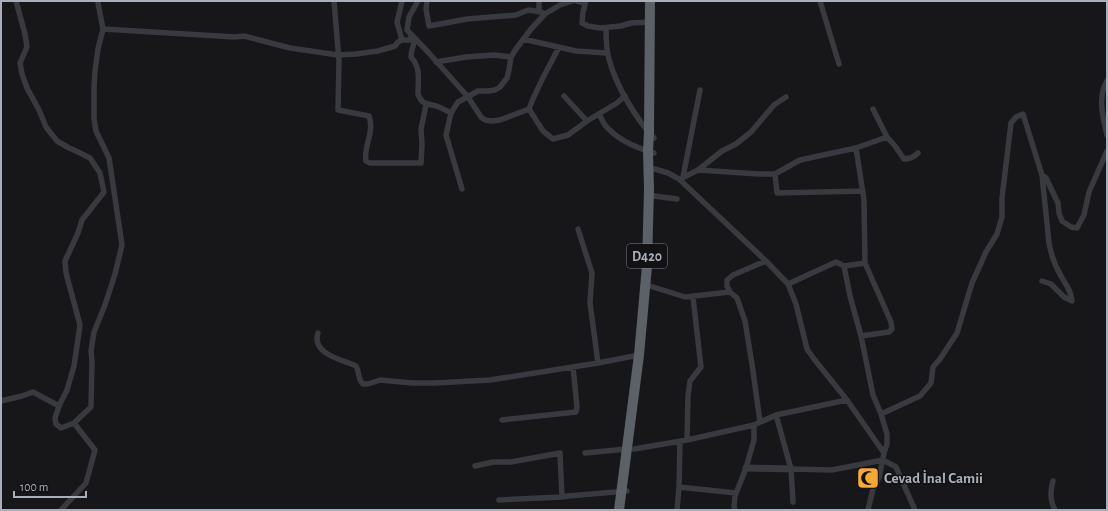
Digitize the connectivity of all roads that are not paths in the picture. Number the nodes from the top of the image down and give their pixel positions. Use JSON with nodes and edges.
{"nodes":[{"id":1,"x":16,"y":1,"type":"edge"},
{"id":2,"x":98,"y":1,"type":"edge"},
{"id":3,"x":334,"y":1,"type":"edge"},
{"id":4,"x":402,"y":1,"type":"edge"},
{"id":5,"x":418,"y":1,"type":"edge"},
{"id":6,"x":427,"y":1,"type":"edge"},
{"id":7,"x":539,"y":1,"type":"edge"},
{"id":8,"x":572,"y":1,"type":"edge"},
{"id":9,"x":576,"y":1,"type":"edge"},
{"id":10,"x":650,"y":1,"type":"edge"},
{"id":11,"x":656,"y":1,"type":"edge"},
{"id":12,"x":820,"y":1,"type":"edge"},
{"id":13,"x":586,"y":2,"type":"edge"},
{"id":14,"x":542,"y":13,"type":"junction"},
{"id":15,"x":650,"y":22,"type":"junction"},
{"id":16,"x":606,"y":28,"type":"junction"},
{"id":17,"x":103,"y":29,"type":"junction"},
{"id":18,"x":413,"y":37,"type":"junction"},
{"id":19,"x":523,"y":39,"type":"junction"},
{"id":20,"x":402,"y":40,"type":"junction"},
{"id":21,"x":559,"y":46,"type":"junction"},
{"id":22,"x":607,"y":53,"type":"junction"},
{"id":23,"x":338,"y":55,"type":"junction"},
{"id":24,"x":511,"y":57,"type":"junction"},
{"id":25,"x":436,"y":62,"type":"junction"},
{"id":26,"x":839,"y":64,"type":"dead end"},
{"id":27,"x":1107,"y":81,"type":"edge"},
{"id":28,"x":700,"y":90,"type":"dead end"},
{"id":29,"x":564,"y":96,"type":"dead end"},
{"id":30,"x":625,"y":96,"type":"junction"},
{"id":31,"x":468,"y":97,"type":"junction"},
{"id":32,"x":786,"y":97,"type":"dead end"},
{"id":33,"x":426,"y":105,"type":"junction"},
{"id":34,"x":529,"y":109,"type":"junction"},
{"id":35,"x":873,"y":109,"type":"dead end"},
{"id":36,"x":451,"y":113,"type":"junction"},
{"id":37,"x":599,"y":114,"type":"junction"},
{"id":38,"x":587,"y":121,"type":"junction"},
{"id":39,"x":652,"y":135,"type":"junction"},
{"id":40,"x":1107,"y":135,"type":"edge"},
{"id":41,"x":887,"y":137,"type":"junction"},
{"id":42,"x":856,"y":148,"type":"junction"},
{"id":43,"x":1107,"y":151,"type":"edge"},
{"id":44,"x":651,"y":152,"type":"junction"},
{"id":45,"x":918,"y":153,"type":"dead end"},
{"id":46,"x":655,"y":169,"type":"junction"},
{"id":47,"x":698,"y":170,"type":"junction"},
{"id":48,"x":775,"y":174,"type":"junction"},
{"id":49,"x":1042,"y":175,"type":"junction"},
{"id":50,"x":682,"y":178,"type":"junction"},
{"id":51,"x":462,"y":189,"type":"dead end"},
{"id":52,"x":863,"y":191,"type":"junction"},
{"id":53,"x":654,"y":196,"type":"junction"},
{"id":54,"x":677,"y":199,"type":"dead end"},
{"id":55,"x":578,"y":230,"type":"dead end"},
{"id":56,"x":766,"y":261,"type":"junction"},
{"id":57,"x":865,"y":263,"type":"junction"},
{"id":58,"x":844,"y":266,"type":"junction"},
{"id":59,"x":1042,"y":281,"type":"dead end"},
{"id":60,"x":788,"y":284,"type":"junction"},
{"id":61,"x":650,"y":286,"type":"junction"},
{"id":62,"x":730,"y":292,"type":"junction"},
{"id":63,"x":692,"y":297,"type":"junction"},
{"id":64,"x":318,"y":333,"type":"dead end"},
{"id":65,"x":861,"y":336,"type":"junction"},
{"id":66,"x":641,"y":357,"type":"junction"},
{"id":67,"x":598,"y":363,"type":"junction"},
{"id":68,"x":573,"y":367,"type":"junction"},
{"id":69,"x":847,"y":400,"type":"junction"},
{"id":70,"x":1,"y":401,"type":"edge"},
{"id":71,"x":59,"y":406,"type":"junction"},
{"id":72,"x":881,"y":414,"type":"junction"},
{"id":73,"x":776,"y":415,"type":"junction"},
{"id":74,"x":502,"y":420,"type":"dead end"},
{"id":75,"x":74,"y":422,"type":"junction"},
{"id":76,"x":757,"y":423,"type":"junction"},
{"id":77,"x":687,"y":440,"type":"junction"},
{"id":78,"x":680,"y":442,"type":"junction"},
{"id":79,"x":630,"y":449,"type":"junction"},
{"id":80,"x":585,"y":453,"type":"dead end"},
{"id":81,"x":884,"y":453,"type":"junction"},
{"id":82,"x":883,"y":460,"type":"junction"},
{"id":83,"x":475,"y":466,"type":"dead end"},
{"id":84,"x":746,"y":468,"type":"junction"},
{"id":85,"x":791,"y":470,"type":"junction"},
{"id":86,"x":1053,"y":481,"type":"dead end"},
{"id":87,"x":679,"y":487,"type":"junction"},
{"id":88,"x":624,"y":491,"type":"junction"},
{"id":89,"x":736,"y":493,"type":"junction"},
{"id":90,"x":562,"y":497,"type":"junction"},
{"id":91,"x":499,"y":500,"type":"dead end"},
{"id":92,"x":793,"y":502,"type":"dead end"},
{"id":93,"x":61,"y":510,"type":"edge"},
{"id":94,"x":619,"y":510,"type":"edge"},
{"id":95,"x":625,"y":510,"type":"edge"},
{"id":96,"x":677,"y":510,"type":"edge"},
{"id":97,"x":735,"y":510,"type":"edge"},
{"id":98,"x":868,"y":510,"type":"edge"},
{"id":99,"x":916,"y":510,"type":"edge"},
{"id":100,"x":1055,"y":510,"type":"edge"}],
"edges":[{"from":1,"to":71,"type":"street"},
{"from":2,"to":17,"type":"street"},
{"from":3,"to":23,"type":"street"},
{"from":4,"to":20,"type":"street"},
{"from":5,"to":18,"type":"street"},
{"from":6,"to":14,"type":"street"},
{"from":7,"to":14,"type":"street"},
{"from":8,"to":14,"type":"street"},
{"from":9,"to":13,"type":"street"},
{"from":10,"to":15,"type":"highway","number":"D420"},
{"from":11,"to":39,"type":"highway","number":"D420"},
{"from":12,"to":26,"type":"street"},
{"from":13,"to":16,"type":"street"},
{"from":14,"to":19,"type":"street"},
{"from":15,"to":16,"type":"street"},
{"from":15,"to":39,"type":"highway","number":"D420"},
{"from":16,"to":22,"type":"street"},
{"from":17,"to":23,"type":"street"},
{"from":17,"to":75,"type":"street"},
{"from":18,"to":20,"type":"street"},
{"from":18,"to":25,"type":"street"},
{"from":18,"to":33,"type":"street"},
{"from":19,"to":21,"type":"street"},
{"from":19,"to":24,"type":"street"},
{"from":20,"to":23,"type":"street"},
{"from":21,"to":22,"type":"street"},
{"from":21,"to":34,"type":"street"},
{"from":22,"to":30,"type":"street"},
{"from":23,"to":33,"type":"street"},
{"from":24,"to":25,"type":"street"},
{"from":24,"to":31,"type":"street"},
{"from":25,"to":31,"type":"street"},
{"from":27,"to":40,"type":"street"},
{"from":28,"to":50,"type":"street"},
{"from":29,"to":38,"type":"street"},
{"from":30,"to":37,"type":"street"},
{"from":30,"to":39,"type":"street"},
{"from":31,"to":34,"type":"street"},
{"from":31,"to":36,"type":"street"},
{"from":32,"to":47,"type":"street"},
{"from":33,"to":36,"type":"street"},
{"from":34,"to":38,"type":"street"},
{"from":35,"to":41,"type":"street"},
{"from":36,"to":51,"type":"street"},
{"from":37,"to":38,"type":"street"},
{"from":37,"to":44,"type":"street"},
{"from":39,"to":44,"type":"highway","number":"D420"},
{"from":41,"to":42,"type":"street"},
{"from":41,"to":45,"type":"street"},
{"from":42,"to":48,"type":"street"},
{"from":42,"to":52,"type":"street"},
{"from":43,"to":49,"type":"street"},
{"from":44,"to":46,"type":"highway","number":"D420"},
{"from":44,"to":66,"type":"highway","number":"D420"},
{"from":46,"to":50,"type":"street"},
{"from":46,"to":53,"type":"highway","number":"D420"},
{"from":47,"to":48,"type":"street"},
{"from":47,"to":50,"type":"street"},
{"from":48,"to":52,"type":"street"},
{"from":49,"to":59,"type":"street"},
{"from":49,"to":72,"type":"street"},
{"from":50,"to":56,"type":"street"},
{"from":52,"to":57,"type":"street"},
{"from":53,"to":54,"type":"street"},
{"from":53,"to":61,"type":"highway","number":"D420"},
{"from":55,"to":67,"type":"street"},
{"from":56,"to":60,"type":"street"},
{"from":56,"to":62,"type":"street"},
{"from":57,"to":58,"type":"street"},
{"from":57,"to":65,"type":"street"},
{"from":58,"to":60,"type":"street"},
{"from":58,"to":65,"type":"street"},
{"from":60,"to":69,"type":"street"},
{"from":61,"to":63,"type":"street"},
{"from":61,"to":66,"type":"highway","number":"D420"},
{"from":62,"to":63,"type":"street"},
{"from":62,"to":76,"type":"street"},
{"from":63,"to":77,"type":"street"},
{"from":64,"to":68,"type":"street"},
{"from":65,"to":72,"type":"street"},
{"from":66,"to":67,"type":"street"},
{"from":66,"to":79,"type":"highway","number":"D420"},
{"from":67,"to":68,"type":"street"},
{"from":68,"to":74,"type":"street"},
{"from":69,"to":73,"type":"street"},
{"from":69,"to":81,"type":"street"},
{"from":70,"to":71,"type":"street"},
{"from":71,"to":75,"type":"street"},
{"from":72,"to":81,"type":"street"},
{"from":73,"to":76,"type":"street"},
{"from":73,"to":85,"type":"street"},
{"from":75,"to":93,"type":"street"},
{"from":76,"to":77,"type":"street"},
{"from":76,"to":84,"type":"street"},
{"from":77,"to":78,"type":"street"},
{"from":78,"to":79,"type":"street"},
{"from":78,"to":87,"type":"street"},
{"from":79,"to":80,"type":"street"},
{"from":79,"to":88,"type":"highway","number":"D420"},
{"from":81,"to":82,"type":"street"},
{"from":82,"to":85,"type":"street"},
{"from":82,"to":98,"type":"street"},
{"from":82,"to":99,"type":"street"},
{"from":83,"to":90,"type":"street"},
{"from":84,"to":85,"type":"street"},
{"from":84,"to":89,"type":"street"},
{"from":85,"to":92,"type":"street"},
{"from":86,"to":100,"type":"street"},
{"from":87,"to":89,"type":"street"},
{"from":87,"to":96,"type":"street"},
{"from":88,"to":90,"type":"street"},
{"from":88,"to":94,"type":"highway","number":"D420"},
{"from":88,"to":95,"type":"highway","number":"D420"},
{"from":89,"to":97,"type":"street"},
{"from":90,"to":91,"type":"street"}]}
